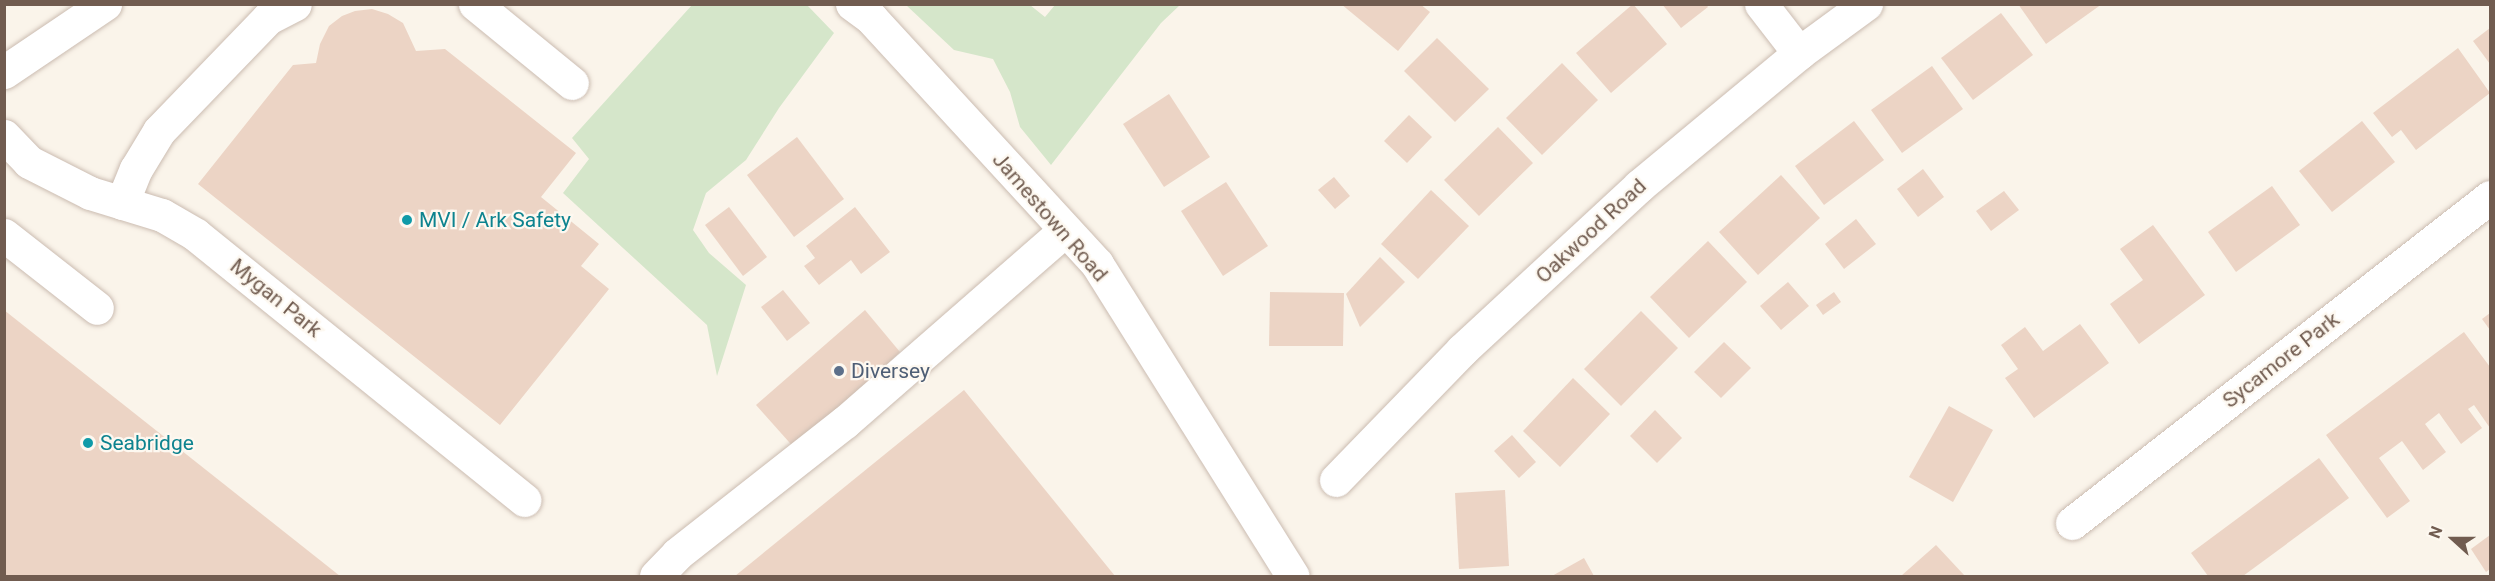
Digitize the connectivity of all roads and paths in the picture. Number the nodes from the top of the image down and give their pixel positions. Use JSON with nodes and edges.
{"nodes":[{"id":1,"x":105,"y":4,"type":"edge"},
{"id":2,"x":295,"y":4,"type":"edge"},
{"id":3,"x":475,"y":4,"type":"edge"},
{"id":4,"x":852,"y":4,"type":"edge"},
{"id":5,"x":1761,"y":4,"type":"edge"},
{"id":6,"x":1866,"y":4,"type":"edge"},
{"id":7,"x":1799,"y":53,"type":"junction"},
{"id":8,"x":4,"y":72,"type":"edge"},
{"id":9,"x":572,"y":83,"type":"dead end"},
{"id":10,"x":5,"y":137,"type":"edge"},
{"id":11,"x":2490,"y":197,"type":"edge"},
{"id":12,"x":122,"y":203,"type":"junction"},
{"id":13,"x":1065,"y":230,"type":"junction"},
{"id":14,"x":4,"y":235,"type":"edge"},
{"id":15,"x":97,"y":308,"type":"dead end"},
{"id":16,"x":1336,"y":480,"type":"dead end"},
{"id":17,"x":525,"y":500,"type":"dead end"},
{"id":18,"x":2072,"y":523,"type":"dead end"},
{"id":19,"x":656,"y":576,"type":"edge"},
{"id":20,"x":1293,"y":576,"type":"edge"}],
"edges":[{"from":1,"to":8,"type":"street"},
{"from":2,"to":12,"type":"street"},
{"from":3,"to":9,"type":"street"},
{"from":4,"to":13,"type":"street","name":"Jamestown Road"},
{"from":5,"to":7,"type":"street"},
{"from":6,"to":7,"type":"street","name":"Oakwood Road"},
{"from":7,"to":16,"type":"street","name":"Oakwood Road"},
{"from":10,"to":12,"type":"street","name":"Mygan Park"},
{"from":11,"to":18,"type":"street","name":"Sycamore Park"},
{"from":12,"to":17,"type":"street","name":"Mygan Park"},
{"from":13,"to":19,"type":"street"},
{"from":13,"to":20,"type":"street","name":"Jamestown Road"},
{"from":14,"to":15,"type":"street"}]}
